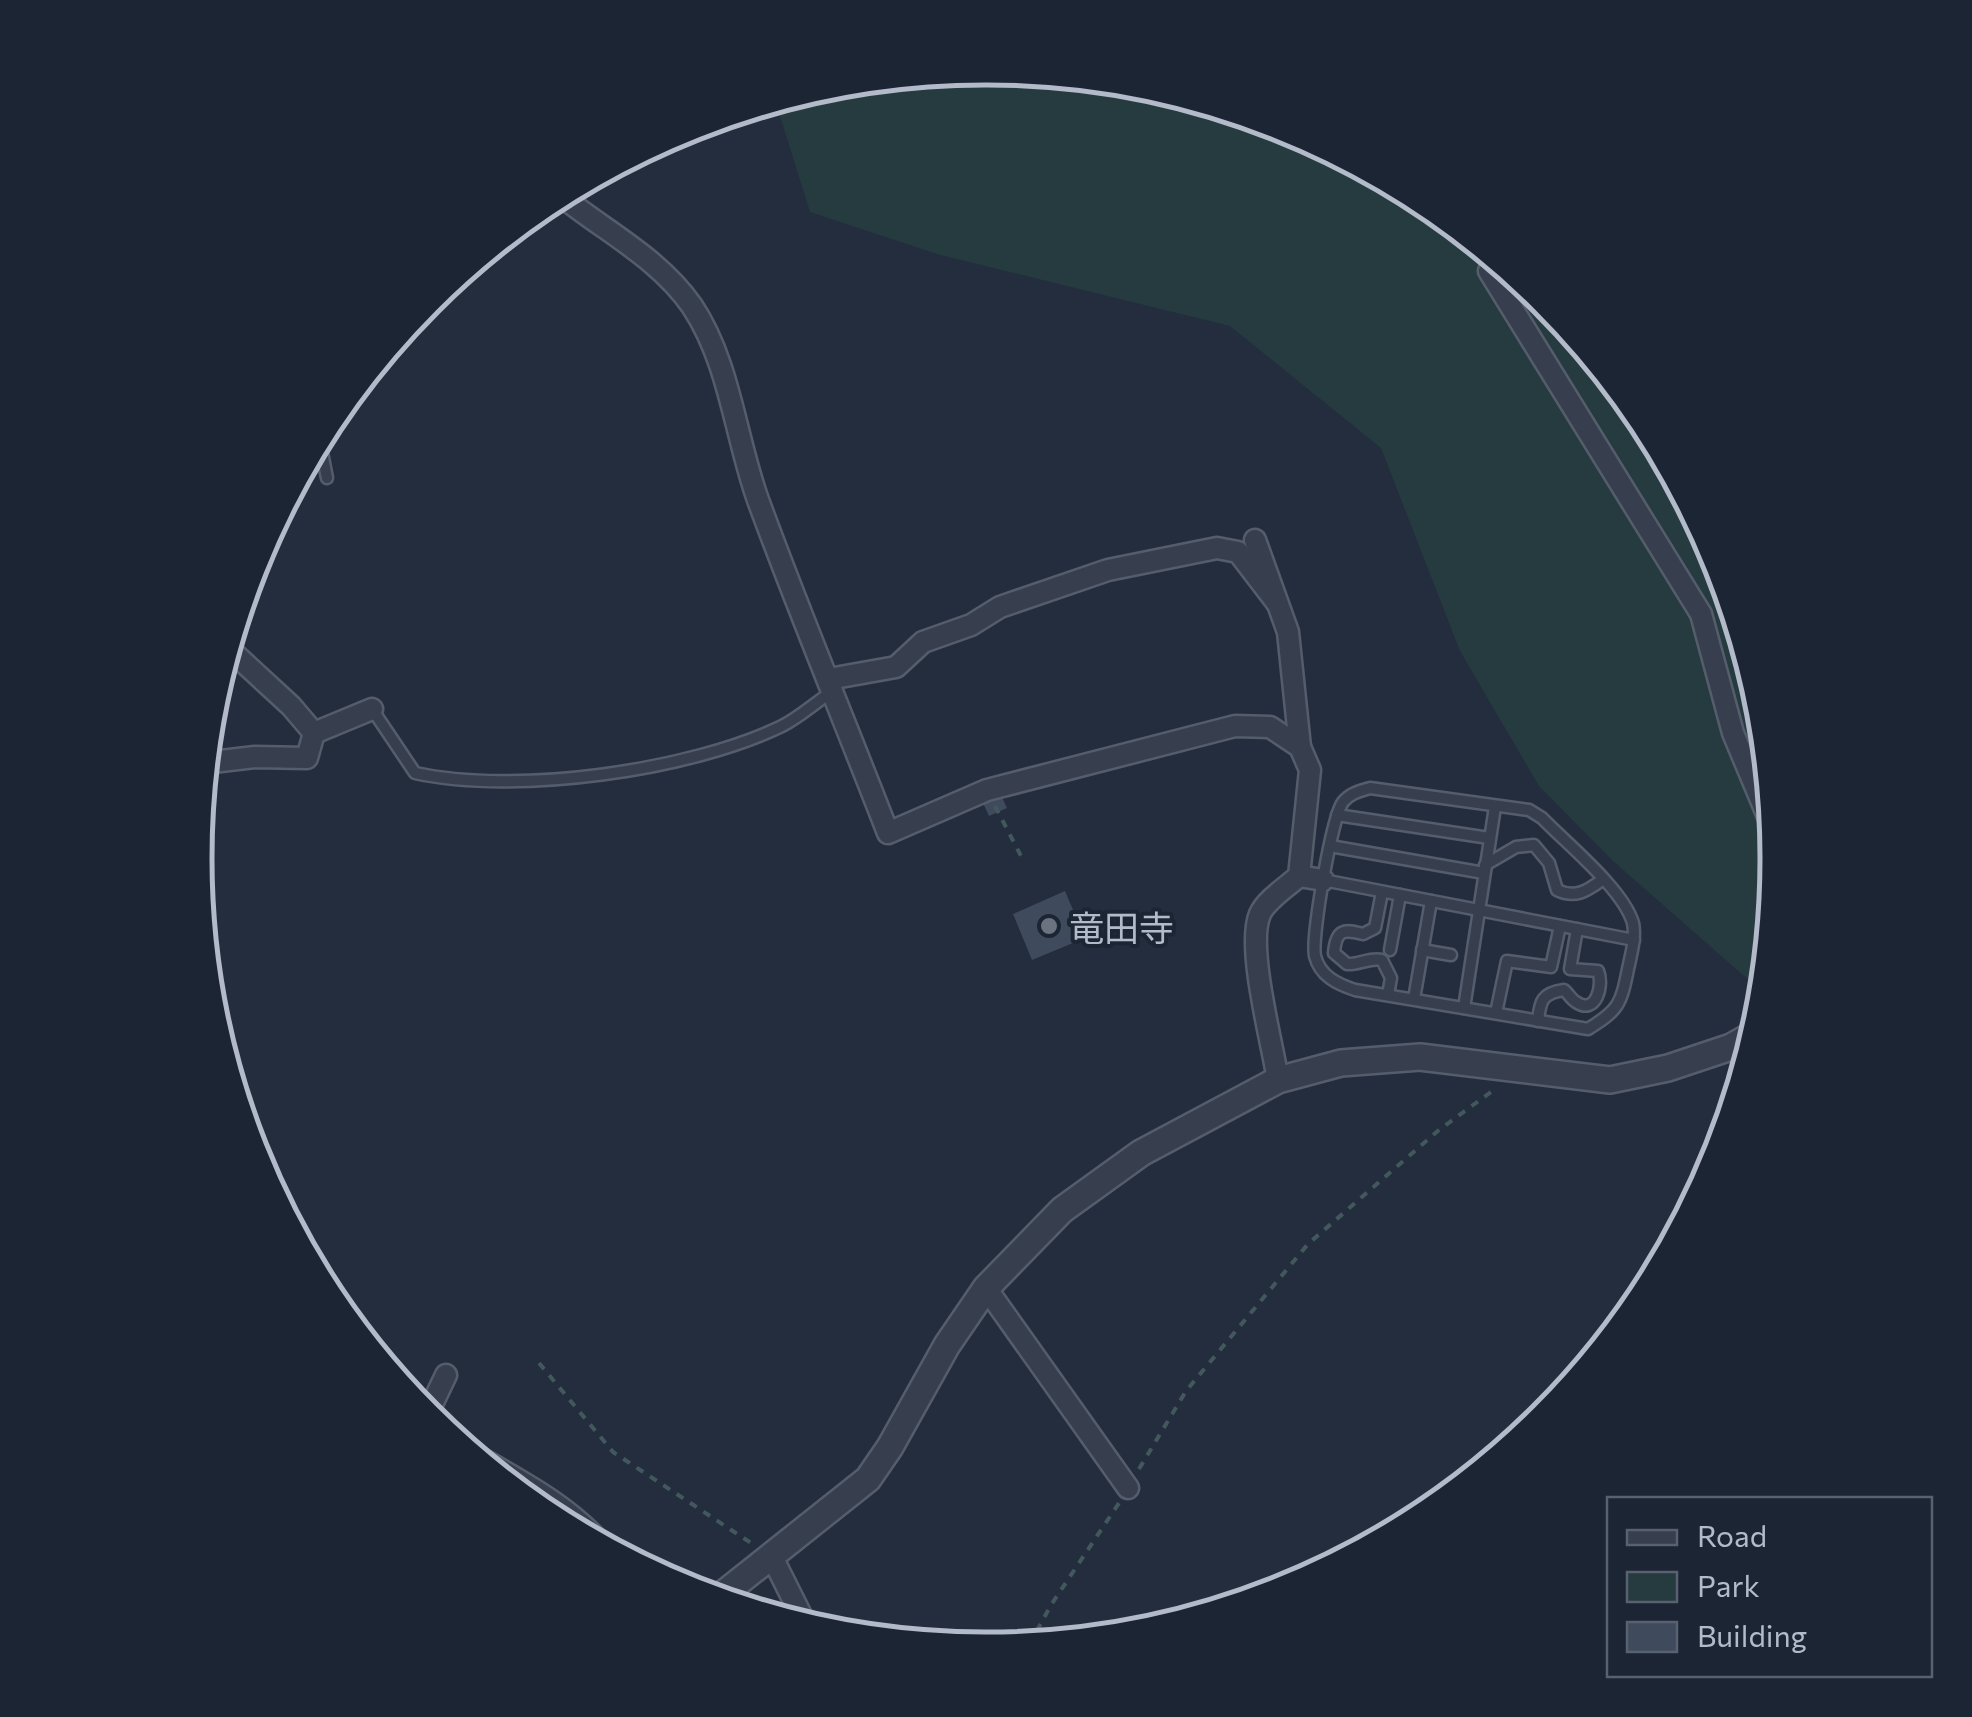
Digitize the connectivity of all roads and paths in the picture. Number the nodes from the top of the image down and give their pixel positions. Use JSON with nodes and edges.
{"nodes":[{"id":1,"x":572,"y":205,"type":"edge"},
{"id":2,"x":1489,"y":272,"type":"dead end"},
{"id":3,"x":323,"y":461,"type":"edge"},
{"id":4,"x":327,"y":478,"type":"dead end"},
{"id":5,"x":1255,"y":540,"type":"dead end"},
{"id":6,"x":1277,"y":603,"type":"junction"},
{"id":7,"x":239,"y":657,"type":"edge"},
{"id":8,"x":831,"y":684,"type":"junction"},
{"id":9,"x":372,"y":709,"type":"joint"},
{"id":10,"x":314,"y":733,"type":"junction"},
{"id":11,"x":1300,"y":747,"type":"junction"},
{"id":12,"x":219,"y":760,"type":"edge"},
{"id":13,"x":1756,"y":789,"type":"edge"},
{"id":14,"x":992,"y":798,"type":"dead end"},
{"id":15,"x":1494,"y":806,"type":"junction"},
{"id":16,"x":1337,"y":815,"type":"junction"},
{"id":17,"x":1490,"y":838,"type":"junction"},
{"id":18,"x":1330,"y":846,"type":"junction"},
{"id":19,"x":1020,"y":856,"type":"dead end"},
{"id":20,"x":1485,"y":869,"type":"junction"},
{"id":21,"x":1300,"y":876,"type":"junction"},
{"id":22,"x":1323,"y":880,"type":"junction"},
{"id":23,"x":1602,"y":880,"type":"junction"},
{"id":24,"x":1382,"y":892,"type":"junction"},
{"id":25,"x":1400,"y":895,"type":"junction"},
{"id":26,"x":1431,"y":901,"type":"junction"},
{"id":27,"x":1478,"y":910,"type":"junction"},
{"id":28,"x":1560,"y":926,"type":"junction"},
{"id":29,"x":1577,"y":929,"type":"junction"},
{"id":30,"x":1634,"y":940,"type":"junction"},
{"id":31,"x":1390,"y":950,"type":"dead end"},
{"id":32,"x":1422,"y":950,"type":"junction"},
{"id":33,"x":1451,"y":954,"type":"dead end"},
{"id":34,"x":1388,"y":995,"type":"junction"},
{"id":35,"x":1414,"y":1000,"type":"junction"},
{"id":36,"x":1464,"y":1008,"type":"junction"},
{"id":37,"x":1496,"y":1014,"type":"junction"},
{"id":38,"x":1538,"y":1020,"type":"junction"},
{"id":39,"x":1737,"y":1044,"type":"edge"},
{"id":40,"x":1519,"y":1072,"type":"junction"},
{"id":41,"x":1278,"y":1080,"type":"junction"},
{"id":42,"x":986,"y":1288,"type":"junction"},
{"id":43,"x":540,"y":1363,"type":"dead end"},
{"id":44,"x":446,"y":1374,"type":"dead end"},
{"id":45,"x":434,"y":1400,"type":"edge"},
{"id":46,"x":1128,"y":1488,"type":"junction"},
{"id":47,"x":772,"y":1556,"type":"junction"},
{"id":48,"x":730,"y":1588,"type":"edge"},
{"id":49,"x":794,"y":1608,"type":"edge"},
{"id":50,"x":1037,"y":1630,"type":"edge"}],
"edges":[{"from":1,"to":8,"type":"street"},
{"from":2,"to":13,"type":"street"},
{"from":3,"to":4,"type":"lane"},
{"from":5,"to":6,"type":"street"},
{"from":6,"to":8,"type":"street"},
{"from":6,"to":11,"type":"street"},
{"from":7,"to":10,"type":"street"},
{"from":8,"to":9,"type":"lane"},
{"from":8,"to":11,"type":"street"},
{"from":9,"to":10,"type":"street"},
{"from":10,"to":12,"type":"street"},
{"from":11,"to":21,"type":"street"},
{"from":14,"to":19,"type":"path"},
{"from":15,"to":16,"type":"lane"},
{"from":15,"to":17,"type":"lane"},
{"from":15,"to":23,"type":"lane"},
{"from":16,"to":17,"type":"lane"},
{"from":16,"to":18,"type":"lane"},
{"from":17,"to":20,"type":"lane"},
{"from":18,"to":20,"type":"lane"},
{"from":18,"to":22,"type":"lane"},
{"from":20,"to":23,"type":"lane"},
{"from":20,"to":27,"type":"lane"},
{"from":21,"to":22,"type":"street"},
{"from":21,"to":41,"type":"street"},
{"from":22,"to":24,"type":"lane"},
{"from":22,"to":34,"type":"lane"},
{"from":23,"to":30,"type":"lane"},
{"from":24,"to":25,"type":"lane"},
{"from":24,"to":34,"type":"lane"},
{"from":25,"to":26,"type":"lane"},
{"from":25,"to":31,"type":"lane"},
{"from":26,"to":27,"type":"lane"},
{"from":26,"to":32,"type":"lane"},
{"from":27,"to":28,"type":"lane"},
{"from":27,"to":36,"type":"lane"},
{"from":28,"to":29,"type":"lane"},
{"from":28,"to":37,"type":"lane"},
{"from":29,"to":30,"type":"lane"},
{"from":29,"to":38,"type":"lane"},
{"from":30,"to":38,"type":"lane"},
{"from":32,"to":33,"type":"lane"},
{"from":32,"to":35,"type":"lane"},
{"from":34,"to":35,"type":"lane"},
{"from":35,"to":36,"type":"lane"},
{"from":36,"to":37,"type":"lane"},
{"from":37,"to":38,"type":"lane"},
{"from":39,"to":40,"type":"street"},
{"from":40,"to":41,"type":"street"},
{"from":40,"to":46,"type":"path"},
{"from":41,"to":42,"type":"street"},
{"from":42,"to":46,"type":"street"},
{"from":42,"to":47,"type":"street"},
{"from":43,"to":47,"type":"path"},
{"from":44,"to":45,"type":"street"},
{"from":46,"to":50,"type":"path"},
{"from":47,"to":48,"type":"street"},
{"from":47,"to":49,"type":"street"}]}
